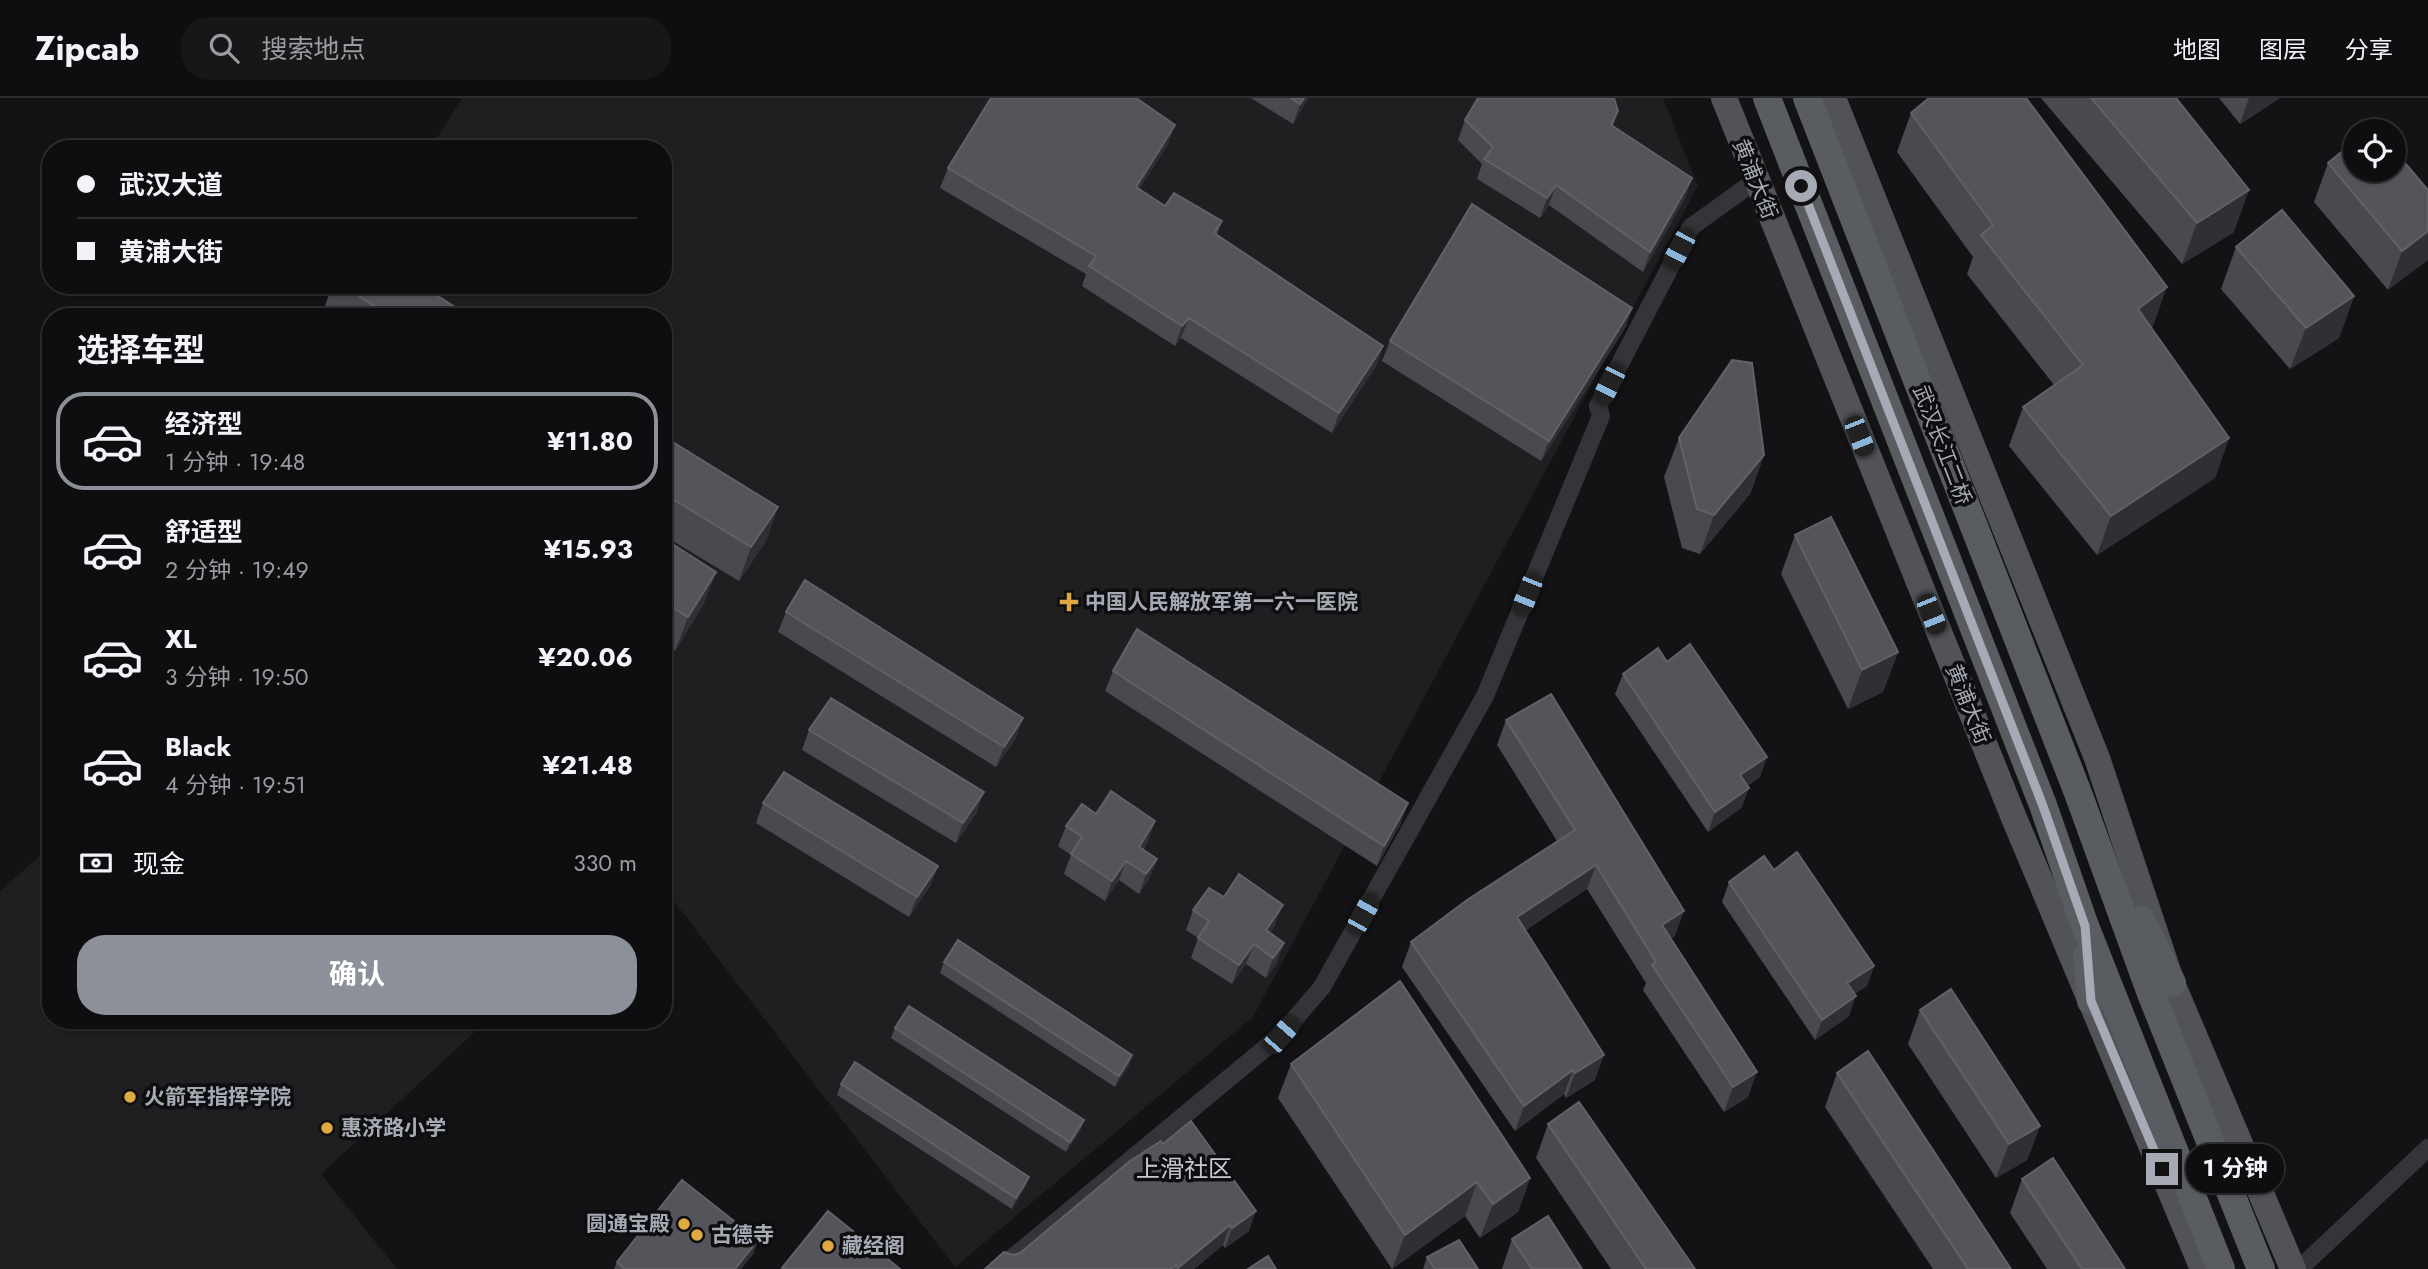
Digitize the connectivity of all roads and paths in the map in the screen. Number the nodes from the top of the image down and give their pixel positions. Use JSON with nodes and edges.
{"nodes":[{"id":1,"x":1724,"y":98,"type":"edge"},
{"id":2,"x":1767,"y":98,"type":"edge"},
{"id":3,"x":1807,"y":98,"type":"edge"},
{"id":4,"x":1833,"y":98,"type":"edge"},
{"id":5,"x":1755,"y":180,"type":"junction"},
{"id":6,"x":2078,"y":793,"type":"junction"},
{"id":7,"x":2085,"y":926,"type":"junction"},
{"id":8,"x":2172,"y":983,"type":"junction"},
{"id":9,"x":2091,"y":1001,"type":"junction"},
{"id":10,"x":2428,"y":1148,"type":"edge"},
{"id":11,"x":1005,"y":1264,"type":"edge"},
{"id":12,"x":2203,"y":1269,"type":"edge"},
{"id":13,"x":2221,"y":1269,"type":"edge"},
{"id":14,"x":2261,"y":1269,"type":"edge"},
{"id":15,"x":2293,"y":1269,"type":"edge"},
{"id":16,"x":2299,"y":1269,"type":"edge"}],
"edges":[{"from":1,"to":5,"type":"main road","name":"黄浦大街"},
{"from":2,"to":7,"type":"highway"},
{"from":3,"to":6,"type":"highway","name":"武汉长江二桥"},
{"from":4,"to":8,"type":"main road"},
{"from":5,"to":9,"type":"main road","name":"黄浦大街"},
{"from":5,"to":11,"type":"street"},
{"from":6,"to":8,"type":"highway"},
{"from":6,"to":14,"type":"highway"},
{"from":7,"to":9,"type":"highway"},
{"from":7,"to":13,"type":"highway"},
{"from":8,"to":15,"type":"main road"},
{"from":9,"to":12,"type":"main road","name":"黄浦大街"},
{"from":10,"to":16,"type":"street"}]}
